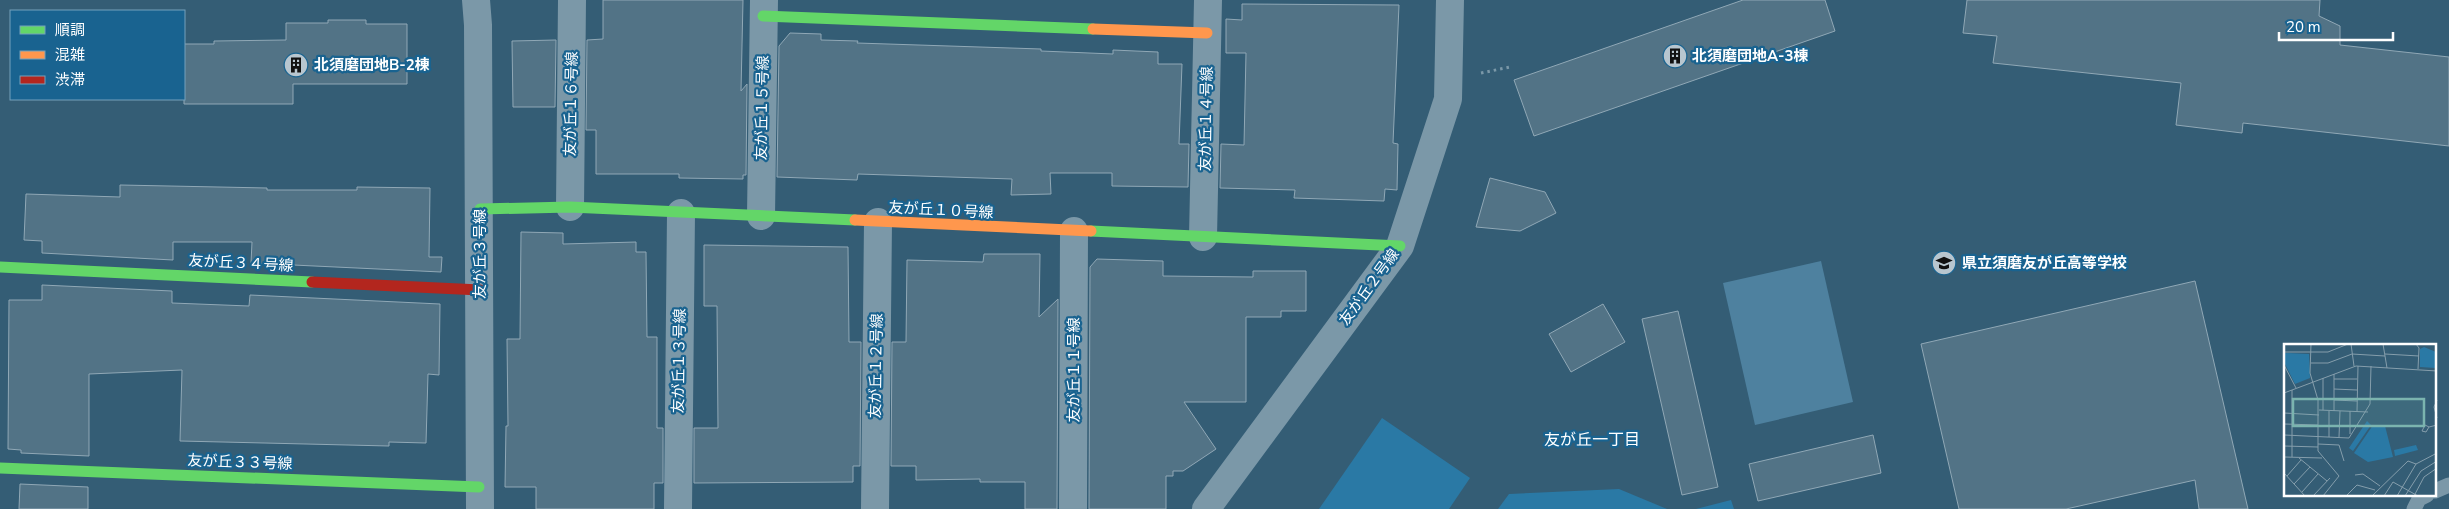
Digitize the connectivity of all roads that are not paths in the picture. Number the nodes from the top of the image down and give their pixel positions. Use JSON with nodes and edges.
{"nodes":[{"id":1,"x":476,"y":0,"type":"edge"},
{"id":2,"x":572,"y":0,"type":"edge"},
{"id":3,"x":1208,"y":0,"type":"edge"},
{"id":4,"x":1450,"y":0,"type":"edge"},
{"id":5,"x":764,"y":8,"type":"edge"},
{"id":6,"x":1207,"y":33,"type":"junction"},
{"id":7,"x":570,"y":208,"type":"junction"},
{"id":8,"x":480,"y":209,"type":"junction"},
{"id":9,"x":681,"y":212,"type":"junction"},
{"id":10,"x":761,"y":216,"type":"junction"},
{"id":11,"x":878,"y":222,"type":"junction"},
{"id":12,"x":1074,"y":231,"type":"junction"},
{"id":13,"x":1203,"y":237,"type":"junction"},
{"id":14,"x":1400,"y":246,"type":"junction"},
{"id":15,"x":0,"y":267,"type":"edge"},
{"id":16,"x":480,"y":290,"type":"junction"},
{"id":17,"x":0,"y":468,"type":"edge"},
{"id":18,"x":2449,"y":485,"type":"edge"},
{"id":19,"x":2436,"y":492,"type":"edge"},
{"id":20,"x":2425,"y":496,"type":"edge"},
{"id":21,"x":480,"y":498,"type":"edge"},
{"id":22,"x":678,"y":509,"type":"edge"},
{"id":23,"x":874,"y":509,"type":"edge"},
{"id":24,"x":1073,"y":509,"type":"edge"},
{"id":25,"x":1206,"y":509,"type":"edge"},
{"id":26,"x":2414,"y":509,"type":"edge"}],
"edges":[{"from":1,"to":8,"type":"street","name":"友が丘３号線"},
{"from":2,"to":7,"type":"street","name":"友が丘１６号線"},
{"from":3,"to":6,"type":"street","name":"友が丘１４号線"},
{"from":4,"to":14,"type":"street","name":"友が丘２号線"},
{"from":5,"to":6,"type":"street"},
{"from":5,"to":10,"type":"street","name":"友が丘１５号線"},
{"from":6,"to":13,"type":"street","name":"友が丘１４号線"},
{"from":7,"to":8,"type":"street","name":"友が丘１０号線"},
{"from":7,"to":9,"type":"street","name":"友が丘１０号線"},
{"from":8,"to":16,"type":"street","name":"友が丘３号線"},
{"from":9,"to":10,"type":"street","name":"友が丘１０号線"},
{"from":9,"to":22,"type":"street","name":"友が丘１３号線"},
{"from":10,"to":11,"type":"street","name":"友が丘１０号線"},
{"from":11,"to":12,"type":"street","name":"友が丘１０号線"},
{"from":11,"to":23,"type":"street","name":"友が丘１２号線"},
{"from":12,"to":13,"type":"street","name":"友が丘１０号線"},
{"from":12,"to":24,"type":"street","name":"友が丘１１号線"},
{"from":13,"to":14,"type":"street","name":"友が丘１０号線"},
{"from":14,"to":25,"type":"street","name":"友が丘２号線"},
{"from":15,"to":16,"type":"street","name":"友が丘３４号線"},
{"from":16,"to":21,"type":"street","name":"友が丘３号線"},
{"from":17,"to":21,"type":"street","name":"友が丘３３号線"},
{"from":18,"to":19,"type":"lane"},
{"from":20,"to":26,"type":"lane"}]}
